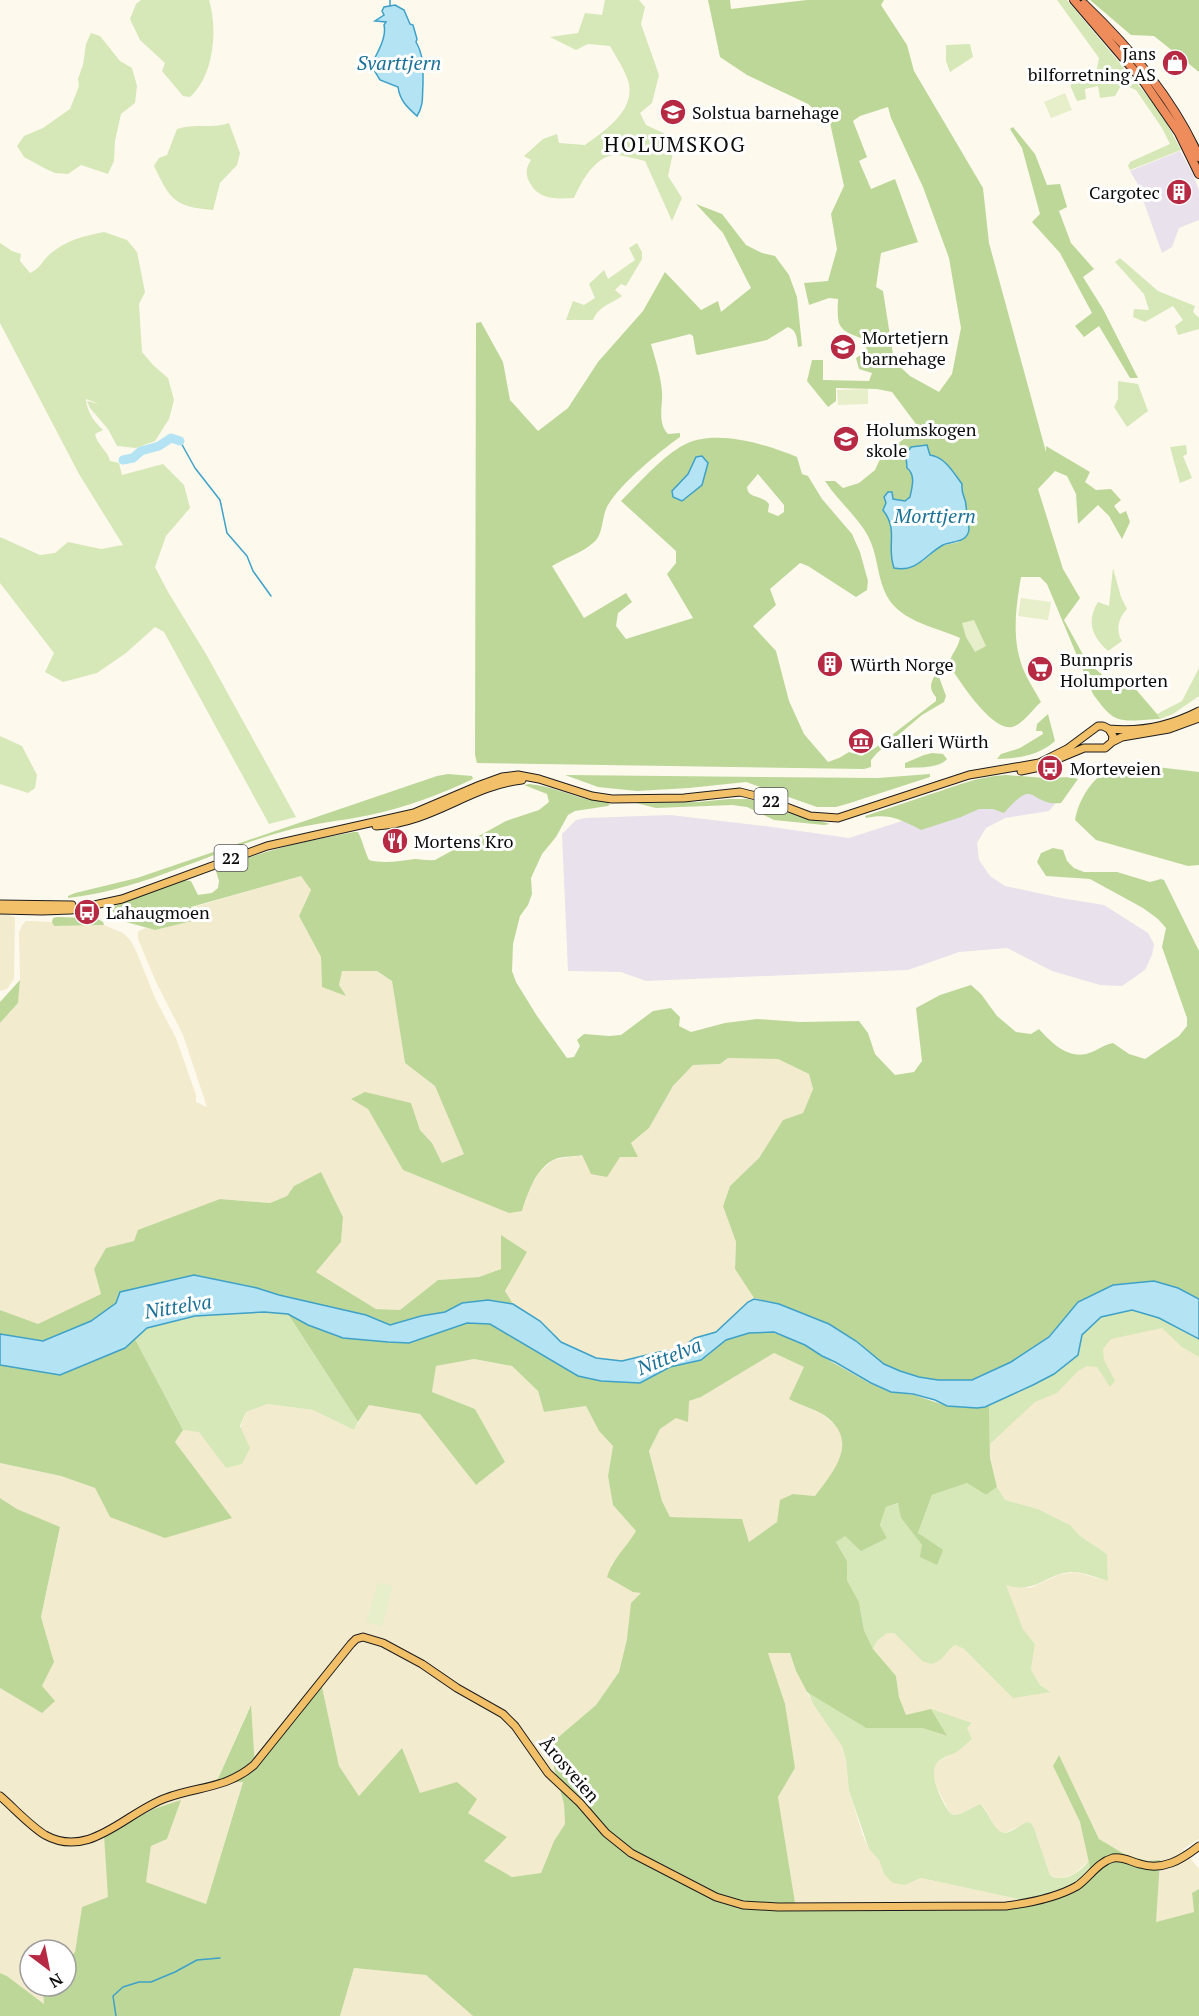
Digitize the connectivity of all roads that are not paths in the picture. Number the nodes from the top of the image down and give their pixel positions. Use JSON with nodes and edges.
{"nodes":[{"id":1,"x":1076,"y":0,"type":"edge"},
{"id":2,"x":1199,"y":157,"type":"edge"},
{"id":3,"x":1199,"y":174,"type":"edge"},
{"id":4,"x":1199,"y":711,"type":"edge"},
{"id":5,"x":1199,"y":718,"type":"edge"},
{"id":6,"x":1109,"y":729,"type":"junction"},
{"id":7,"x":1092,"y":732,"type":"junction"},
{"id":8,"x":1112,"y":742,"type":"junction"},
{"id":9,"x":1096,"y":746,"type":"junction"},
{"id":10,"x":1004,"y":770,"type":"junction"},
{"id":11,"x":0,"y":904,"type":"edge"},
{"id":12,"x":102,"y":904,"type":"junction"},
{"id":13,"x":0,"y":910,"type":"edge"},
{"id":14,"x":0,"y":1796,"type":"edge"},
{"id":15,"x":1199,"y":1846,"type":"edge"}],
"edges":[{"from":1,"to":2,"type":"highway"},
{"from":1,"to":3,"type":"highway"},
{"from":4,"to":6,"type":"main road","number":"22"},
{"from":5,"to":8,"type":"main road","number":"22"},
{"from":6,"to":7,"type":"main road","number":"22"},
{"from":6,"to":8,"type":"main road"},
{"from":7,"to":9,"type":"main road"},
{"from":7,"to":10,"type":"main road","number":"22"},
{"from":8,"to":9,"type":"main road","number":"22"},
{"from":9,"to":10,"type":"main road","number":"22"},
{"from":10,"to":12,"type":"main road","number":"22"},
{"from":11,"to":12,"type":"main road","number":"22"},
{"from":12,"to":13,"type":"main road","number":"22"},
{"from":14,"to":15,"type":"main road","name":"Årosveien"}]}
